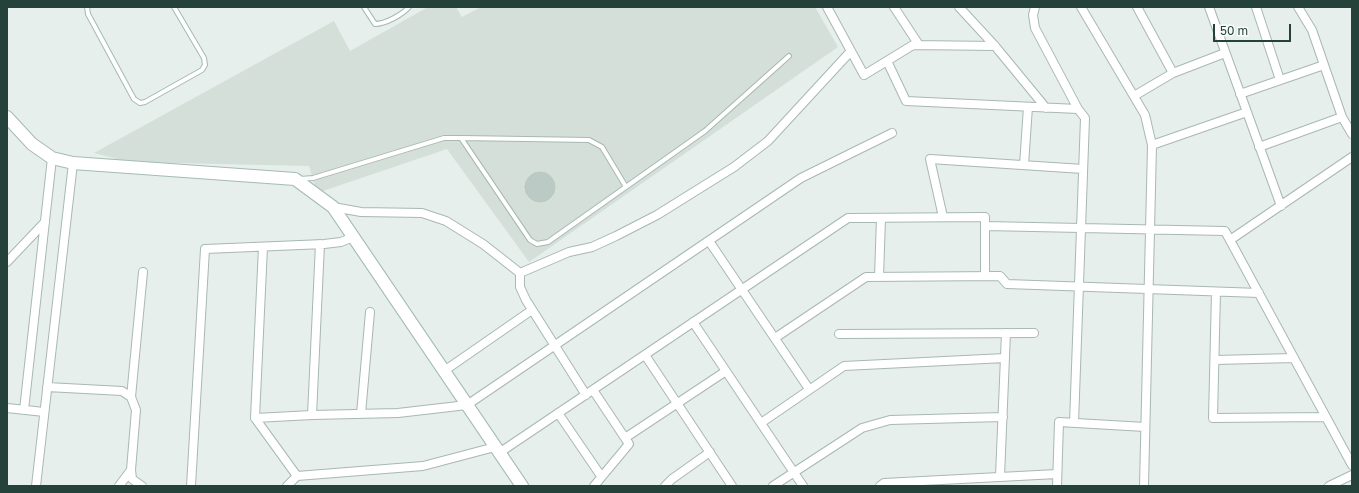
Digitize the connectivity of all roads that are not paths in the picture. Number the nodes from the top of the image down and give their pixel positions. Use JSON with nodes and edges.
{"nodes":[{"id":1,"x":87,"y":7,"type":"edge"},
{"id":2,"x":174,"y":7,"type":"edge"},
{"id":3,"x":364,"y":7,"type":"edge"},
{"id":4,"x":409,"y":7,"type":"edge"},
{"id":5,"x":827,"y":7,"type":"edge"},
{"id":6,"x":894,"y":7,"type":"edge"},
{"id":7,"x":959,"y":7,"type":"edge"},
{"id":8,"x":1035,"y":7,"type":"edge"},
{"id":9,"x":1081,"y":7,"type":"edge"},
{"id":10,"x":1137,"y":7,"type":"edge"},
{"id":11,"x":1209,"y":7,"type":"edge"},
{"id":12,"x":1256,"y":7,"type":"edge"},
{"id":13,"x":1298,"y":7,"type":"edge"},
{"id":14,"x":919,"y":46,"type":"junction"},
{"id":15,"x":995,"y":46,"type":"junction"},
{"id":16,"x":851,"y":51,"type":"junction"},
{"id":17,"x":1225,"y":53,"type":"junction"},
{"id":18,"x":789,"y":56,"type":"dead end"},
{"id":19,"x":887,"y":61,"type":"junction"},
{"id":20,"x":1324,"y":64,"type":"junction"},
{"id":21,"x":1172,"y":74,"type":"junction"},
{"id":22,"x":1280,"y":80,"type":"junction"},
{"id":23,"x":1240,"y":94,"type":"junction"},
{"id":24,"x":1134,"y":96,"type":"junction"},
{"id":25,"x":1028,"y":107,"type":"junction"},
{"id":26,"x":1046,"y":108,"type":"junction"},
{"id":27,"x":1078,"y":109,"type":"junction"},
{"id":28,"x":1247,"y":112,"type":"junction"},
{"id":29,"x":1342,"y":117,"type":"junction"},
{"id":30,"x":7,"y":118,"type":"edge"},
{"id":31,"x":892,"y":133,"type":"dead end"},
{"id":32,"x":1352,"y":134,"type":"edge"},
{"id":33,"x":461,"y":138,"type":"junction"},
{"id":34,"x":1152,"y":145,"type":"junction"},
{"id":35,"x":1259,"y":147,"type":"junction"},
{"id":36,"x":52,"y":158,"type":"junction"},
{"id":37,"x":1352,"y":158,"type":"edge"},
{"id":38,"x":73,"y":163,"type":"junction"},
{"id":39,"x":1024,"y":165,"type":"junction"},
{"id":40,"x":1083,"y":169,"type":"junction"},
{"id":41,"x":295,"y":179,"type":"junction"},
{"id":42,"x":626,"y":187,"type":"junction"},
{"id":43,"x":1280,"y":206,"type":"junction"},
{"id":44,"x":333,"y":207,"type":"junction"},
{"id":45,"x":943,"y":217,"type":"junction"},
{"id":46,"x":881,"y":218,"type":"junction"},
{"id":47,"x":45,"y":222,"type":"junction"},
{"id":48,"x":985,"y":226,"type":"junction"},
{"id":49,"x":1081,"y":228,"type":"junction"},
{"id":50,"x":1150,"y":229,"type":"junction"},
{"id":51,"x":353,"y":237,"type":"junction"},
{"id":52,"x":1230,"y":240,"type":"junction"},
{"id":53,"x":708,"y":241,"type":"junction"},
{"id":54,"x":320,"y":244,"type":"junction"},
{"id":55,"x":263,"y":247,"type":"junction"},
{"id":56,"x":7,"y":262,"type":"edge"},
{"id":57,"x":143,"y":272,"type":"dead end"},
{"id":58,"x":520,"y":273,"type":"junction"},
{"id":59,"x":985,"y":276,"type":"junction"},
{"id":60,"x":879,"y":277,"type":"junction"},
{"id":61,"x":1079,"y":287,"type":"junction"},
{"id":62,"x":1149,"y":289,"type":"junction"},
{"id":63,"x":742,"y":290,"type":"junction"},
{"id":64,"x":1216,"y":292,"type":"junction"},
{"id":65,"x":1259,"y":293,"type":"junction"},
{"id":66,"x":532,"y":310,"type":"junction"},
{"id":67,"x":370,"y":312,"type":"dead end"},
{"id":68,"x":693,"y":322,"type":"junction"},
{"id":69,"x":1034,"y":333,"type":"dead end"},
{"id":70,"x":839,"y":334,"type":"dead end"},
{"id":71,"x":1006,"y":334,"type":"junction"},
{"id":72,"x":775,"y":338,"type":"junction"},
{"id":73,"x":554,"y":345,"type":"junction"},
{"id":74,"x":645,"y":354,"type":"junction"},
{"id":75,"x":1005,"y":358,"type":"junction"},
{"id":76,"x":1294,"y":358,"type":"junction"},
{"id":77,"x":1215,"y":360,"type":"junction"},
{"id":78,"x":444,"y":370,"type":"junction"},
{"id":79,"x":726,"y":371,"type":"junction"},
{"id":80,"x":47,"y":388,"type":"junction"},
{"id":81,"x":809,"y":390,"type":"junction"},
{"id":82,"x":590,"y":392,"type":"junction"},
{"id":83,"x":131,"y":396,"type":"junction"},
{"id":84,"x":678,"y":403,"type":"junction"},
{"id":85,"x":467,"y":405,"type":"junction"},
{"id":86,"x":7,"y":408,"type":"edge"},
{"id":87,"x":24,"y":410,"type":"junction"},
{"id":88,"x":44,"y":412,"type":"junction"},
{"id":89,"x":558,"y":413,"type":"junction"},
{"id":90,"x":361,"y":414,"type":"junction"},
{"id":91,"x":312,"y":415,"type":"junction"},
{"id":92,"x":1003,"y":417,"type":"junction"},
{"id":93,"x":1326,"y":417,"type":"junction"},
{"id":94,"x":255,"y":418,"type":"junction"},
{"id":95,"x":761,"y":423,"type":"junction"},
{"id":96,"x":1074,"y":423,"type":"junction"},
{"id":97,"x":1145,"y":428,"type":"junction"},
{"id":98,"x":625,"y":438,"type":"junction"},
{"id":99,"x":497,"y":450,"type":"junction"},
{"id":100,"x":710,"y":452,"type":"junction"},
{"id":101,"x":1352,"y":465,"type":"edge"},
{"id":102,"x":131,"y":470,"type":"junction"},
{"id":103,"x":794,"y":472,"type":"junction"},
{"id":104,"x":1057,"y":474,"type":"junction"},
{"id":105,"x":1352,"y":475,"type":"edge"},
{"id":106,"x":297,"y":476,"type":"junction"},
{"id":107,"x":601,"y":476,"type":"junction"},
{"id":108,"x":1000,"y":476,"type":"junction"},
{"id":109,"x":36,"y":486,"type":"edge"},
{"id":110,"x":119,"y":486,"type":"edge"},
{"id":111,"x":142,"y":486,"type":"edge"},
{"id":112,"x":191,"y":486,"type":"edge"},
{"id":113,"x":287,"y":486,"type":"edge"},
{"id":114,"x":522,"y":486,"type":"edge"},
{"id":115,"x":594,"y":486,"type":"edge"},
{"id":116,"x":665,"y":486,"type":"edge"},
{"id":117,"x":732,"y":486,"type":"edge"},
{"id":118,"x":773,"y":486,"type":"edge"},
{"id":119,"x":803,"y":486,"type":"edge"},
{"id":120,"x":880,"y":486,"type":"edge"},
{"id":121,"x":1057,"y":486,"type":"edge"},
{"id":122,"x":1144,"y":486,"type":"edge"},
{"id":123,"x":1329,"y":486,"type":"edge"}],
"edges":[{"from":1,"to":2,"type":"lane"},
{"from":3,"to":4,"type":"lane"},
{"from":5,"to":16,"type":"street"},
{"from":6,"to":14,"type":"street"},
{"from":7,"to":15,"type":"street"},
{"from":8,"to":27,"type":"street"},
{"from":9,"to":24,"type":"street"},
{"from":10,"to":21,"type":"street"},
{"from":11,"to":17,"type":"street"},
{"from":12,"to":22,"type":"street"},
{"from":13,"to":20,"type":"street"},
{"from":14,"to":15,"type":"street"},
{"from":14,"to":19,"type":"street"},
{"from":15,"to":26,"type":"street"},
{"from":16,"to":19,"type":"street"},
{"from":16,"to":58,"type":"street"},
{"from":17,"to":21,"type":"street"},
{"from":17,"to":23,"type":"street"},
{"from":18,"to":42,"type":"lane"},
{"from":19,"to":25,"type":"street"},
{"from":20,"to":22,"type":"street"},
{"from":20,"to":29,"type":"street"},
{"from":21,"to":24,"type":"street"},
{"from":22,"to":23,"type":"street"},
{"from":23,"to":28,"type":"street"},
{"from":24,"to":34,"type":"street"},
{"from":25,"to":26,"type":"street"},
{"from":25,"to":39,"type":"street"},
{"from":26,"to":27,"type":"street"},
{"from":27,"to":40,"type":"street"},
{"from":28,"to":34,"type":"street"},
{"from":28,"to":35,"type":"street"},
{"from":29,"to":32,"type":"street"},
{"from":29,"to":35,"type":"street"},
{"from":30,"to":36,"type":"street"},
{"from":31,"to":53,"type":"street"},
{"from":33,"to":41,"type":"lane"},
{"from":33,"to":42,"type":"lane"},
{"from":33,"to":42,"type":"lane"},
{"from":34,"to":50,"type":"street"},
{"from":35,"to":43,"type":"street"},
{"from":36,"to":38,"type":"street"},
{"from":36,"to":47,"type":"street"},
{"from":37,"to":43,"type":"street"},
{"from":38,"to":41,"type":"street"},
{"from":38,"to":80,"type":"street"},
{"from":39,"to":40,"type":"street"},
{"from":39,"to":45,"type":"street"},
{"from":40,"to":49,"type":"street"},
{"from":41,"to":44,"type":"street"},
{"from":43,"to":52,"type":"street"},
{"from":44,"to":51,"type":"street"},
{"from":44,"to":58,"type":"street"},
{"from":45,"to":46,"type":"street"},
{"from":45,"to":48,"type":"street"},
{"from":46,"to":60,"type":"street"},
{"from":46,"to":63,"type":"street"},
{"from":47,"to":56,"type":"street"},
{"from":47,"to":87,"type":"street"},
{"from":48,"to":49,"type":"street"},
{"from":48,"to":59,"type":"street"},
{"from":49,"to":50,"type":"street"},
{"from":49,"to":61,"type":"street"},
{"from":50,"to":52,"type":"street"},
{"from":50,"to":62,"type":"street"},
{"from":51,"to":54,"type":"street"},
{"from":51,"to":78,"type":"street"},
{"from":52,"to":65,"type":"street"},
{"from":53,"to":63,"type":"street"},
{"from":53,"to":73,"type":"street"},
{"from":54,"to":55,"type":"street"},
{"from":54,"to":91,"type":"street"},
{"from":55,"to":94,"type":"street"},
{"from":55,"to":112,"type":"street"},
{"from":57,"to":83,"type":"street"},
{"from":58,"to":66,"type":"street"},
{"from":59,"to":60,"type":"street"},
{"from":59,"to":61,"type":"street"},
{"from":60,"to":72,"type":"street"},
{"from":61,"to":62,"type":"street"},
{"from":61,"to":96,"type":"street"},
{"from":62,"to":64,"type":"street"},
{"from":62,"to":97,"type":"street"},
{"from":63,"to":68,"type":"street"},
{"from":63,"to":72,"type":"street"},
{"from":64,"to":65,"type":"street"},
{"from":64,"to":77,"type":"street"},
{"from":65,"to":76,"type":"street"},
{"from":66,"to":73,"type":"street"},
{"from":66,"to":78,"type":"street"},
{"from":67,"to":90,"type":"street"},
{"from":68,"to":74,"type":"street"},
{"from":68,"to":79,"type":"street"},
{"from":69,"to":71,"type":"street"},
{"from":70,"to":71,"type":"street"},
{"from":71,"to":75,"type":"street"},
{"from":72,"to":81,"type":"street"},
{"from":73,"to":82,"type":"street"},
{"from":73,"to":85,"type":"street"},
{"from":74,"to":82,"type":"street"},
{"from":74,"to":84,"type":"street"},
{"from":75,"to":81,"type":"street"},
{"from":75,"to":92,"type":"street"},
{"from":76,"to":77,"type":"street"},
{"from":76,"to":93,"type":"street"},
{"from":77,"to":93,"type":"street"},
{"from":78,"to":85,"type":"street"},
{"from":79,"to":84,"type":"street"},
{"from":79,"to":95,"type":"street"},
{"from":80,"to":83,"type":"street"},
{"from":80,"to":88,"type":"street"},
{"from":81,"to":95,"type":"street"},
{"from":82,"to":89,"type":"street"},
{"from":82,"to":98,"type":"street"},
{"from":83,"to":102,"type":"street"},
{"from":84,"to":98,"type":"street"},
{"from":84,"to":100,"type":"street"},
{"from":85,"to":90,"type":"street"},
{"from":85,"to":99,"type":"street"},
{"from":86,"to":87,"type":"street"},
{"from":87,"to":88,"type":"street"},
{"from":88,"to":109,"type":"street"},
{"from":89,"to":99,"type":"street"},
{"from":89,"to":107,"type":"street"},
{"from":90,"to":91,"type":"street"},
{"from":91,"to":94,"type":"street"},
{"from":92,"to":103,"type":"street"},
{"from":92,"to":108,"type":"street"},
{"from":93,"to":101,"type":"street"},
{"from":94,"to":106,"type":"street"},
{"from":95,"to":103,"type":"street"},
{"from":96,"to":97,"type":"street"},
{"from":96,"to":104,"type":"street"},
{"from":97,"to":122,"type":"street"},
{"from":98,"to":107,"type":"street"},
{"from":99,"to":106,"type":"street"},
{"from":99,"to":114,"type":"street"},
{"from":100,"to":116,"type":"street"},
{"from":100,"to":117,"type":"street"},
{"from":102,"to":110,"type":"street"},
{"from":102,"to":111,"type":"street"},
{"from":103,"to":118,"type":"street"},
{"from":103,"to":119,"type":"street"},
{"from":104,"to":108,"type":"street"},
{"from":104,"to":121,"type":"street"},
{"from":105,"to":123,"type":"street"},
{"from":106,"to":113,"type":"street"},
{"from":107,"to":115,"type":"street"},
{"from":108,"to":120,"type":"street"}]}
